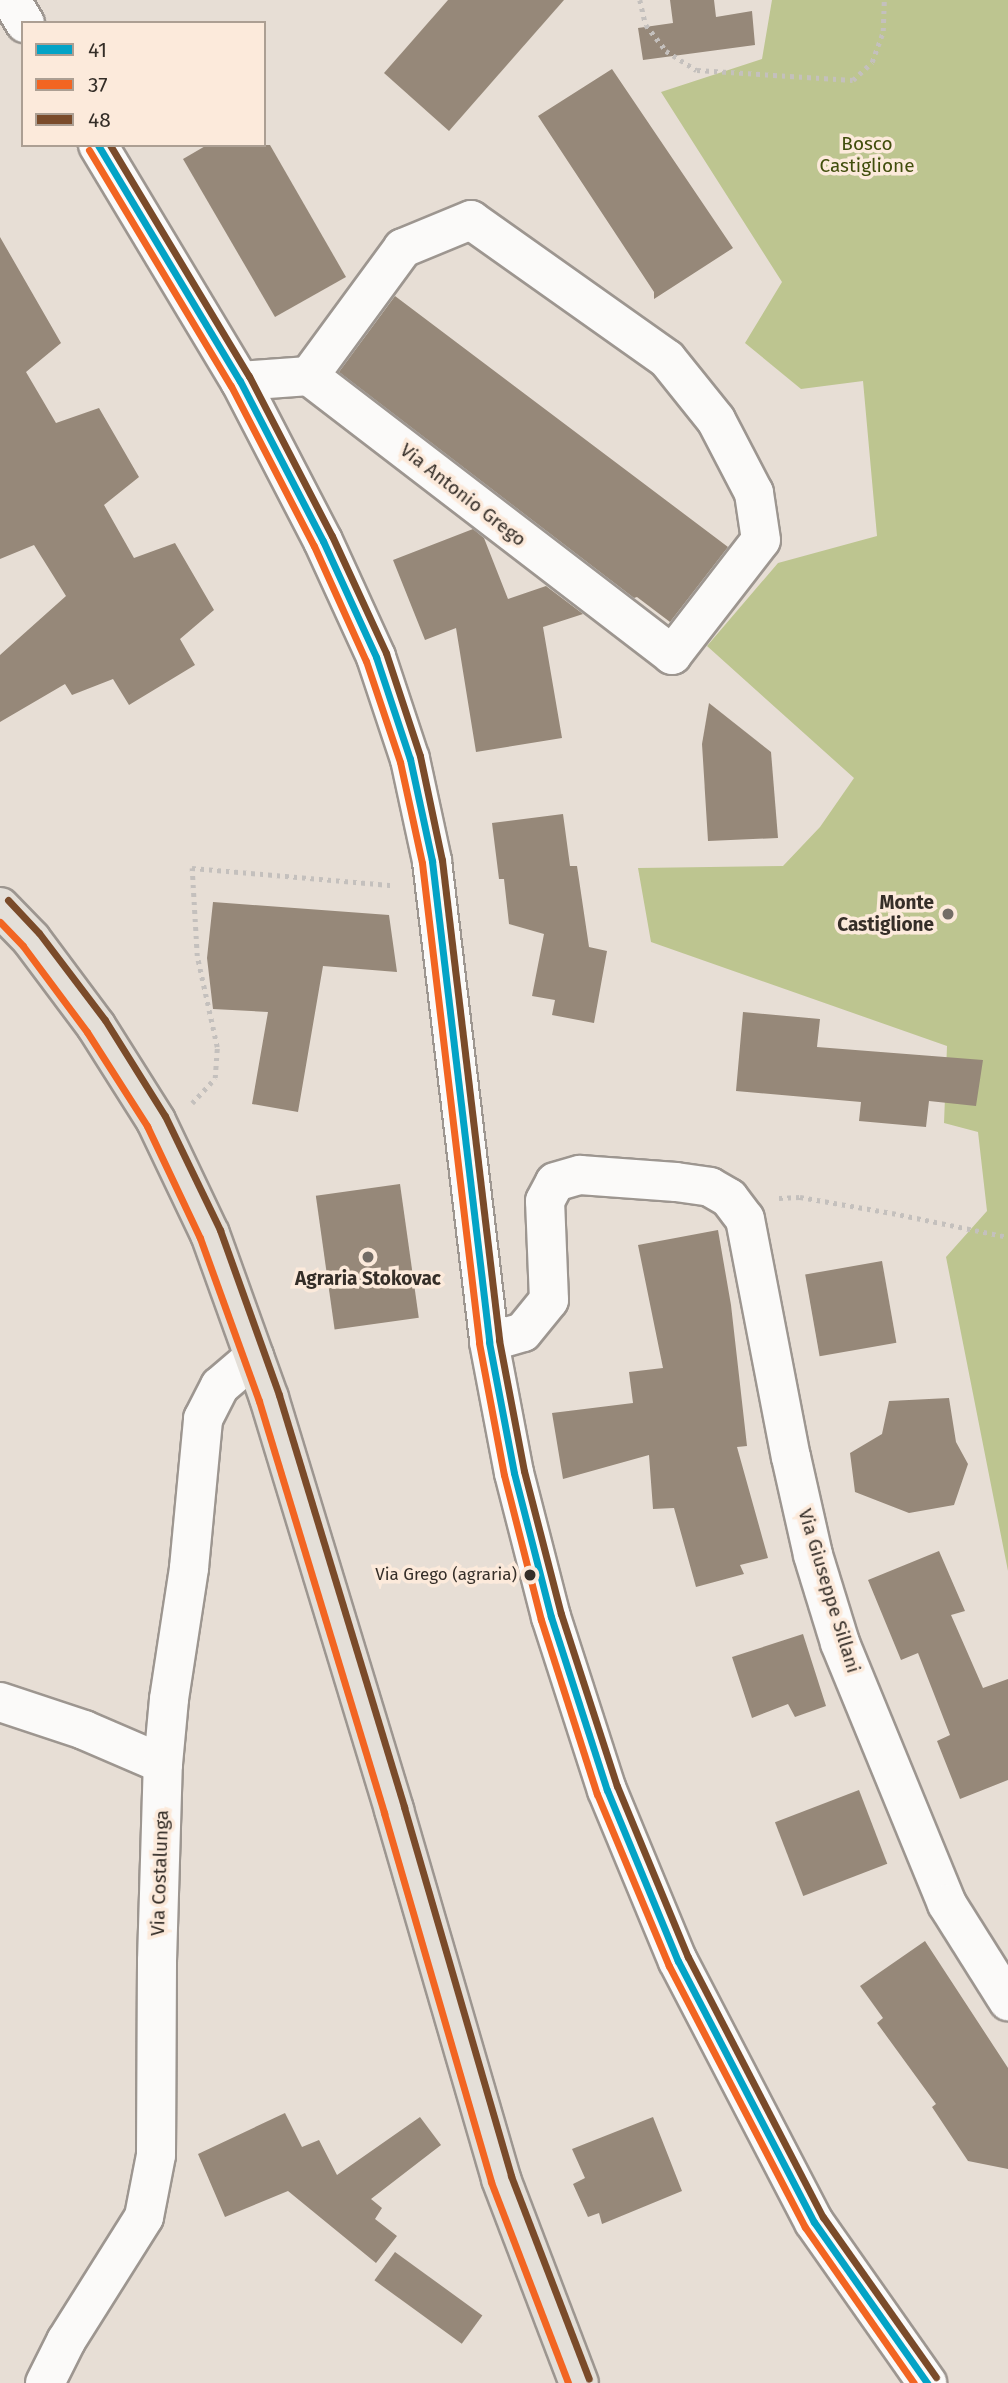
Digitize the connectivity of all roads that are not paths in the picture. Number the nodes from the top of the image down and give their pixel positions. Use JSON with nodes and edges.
{"nodes":[{"id":1,"x":11,"y":0,"type":"edge"},
{"id":2,"x":23,"y":21,"type":"edge"},
{"id":3,"x":99,"y":147,"type":"edge"},
{"id":4,"x":309,"y":376,"type":"junction"},
{"id":5,"x":240,"y":380,"type":"junction"},
{"id":6,"x":0,"y":907,"type":"edge"},
{"id":7,"x":489,"y":1342,"type":"junction"},
{"id":8,"x":254,"y":1357,"type":"junction"},
{"id":9,"x":0,"y":1702,"type":"edge"},
{"id":10,"x":163,"y":1764,"type":"junction"},
{"id":11,"x":1008,"y":2001,"type":"edge"},
{"id":12,"x":46,"y":2383,"type":"edge"},
{"id":13,"x":579,"y":2383,"type":"edge"},
{"id":14,"x":926,"y":2383,"type":"edge"}],
"edges":[{"from":1,"to":2,"type":"street"},
{"from":3,"to":5,"type":"street"},
{"from":4,"to":4,"type":"street","name":"Via Antonio Grego"},
{"from":4,"to":5,"type":"street"},
{"from":5,"to":7,"type":"street"},
{"from":6,"to":8,"type":"main road"},
{"from":7,"to":11,"type":"street","name":"Via Giuseppe Sillani"},
{"from":7,"to":14,"type":"street"},
{"from":8,"to":10,"type":"street","name":"Via Costalunga"},
{"from":8,"to":13,"type":"main road"},
{"from":9,"to":10,"type":"street"},
{"from":10,"to":12,"type":"street","name":"Via Costalunga"}]}
